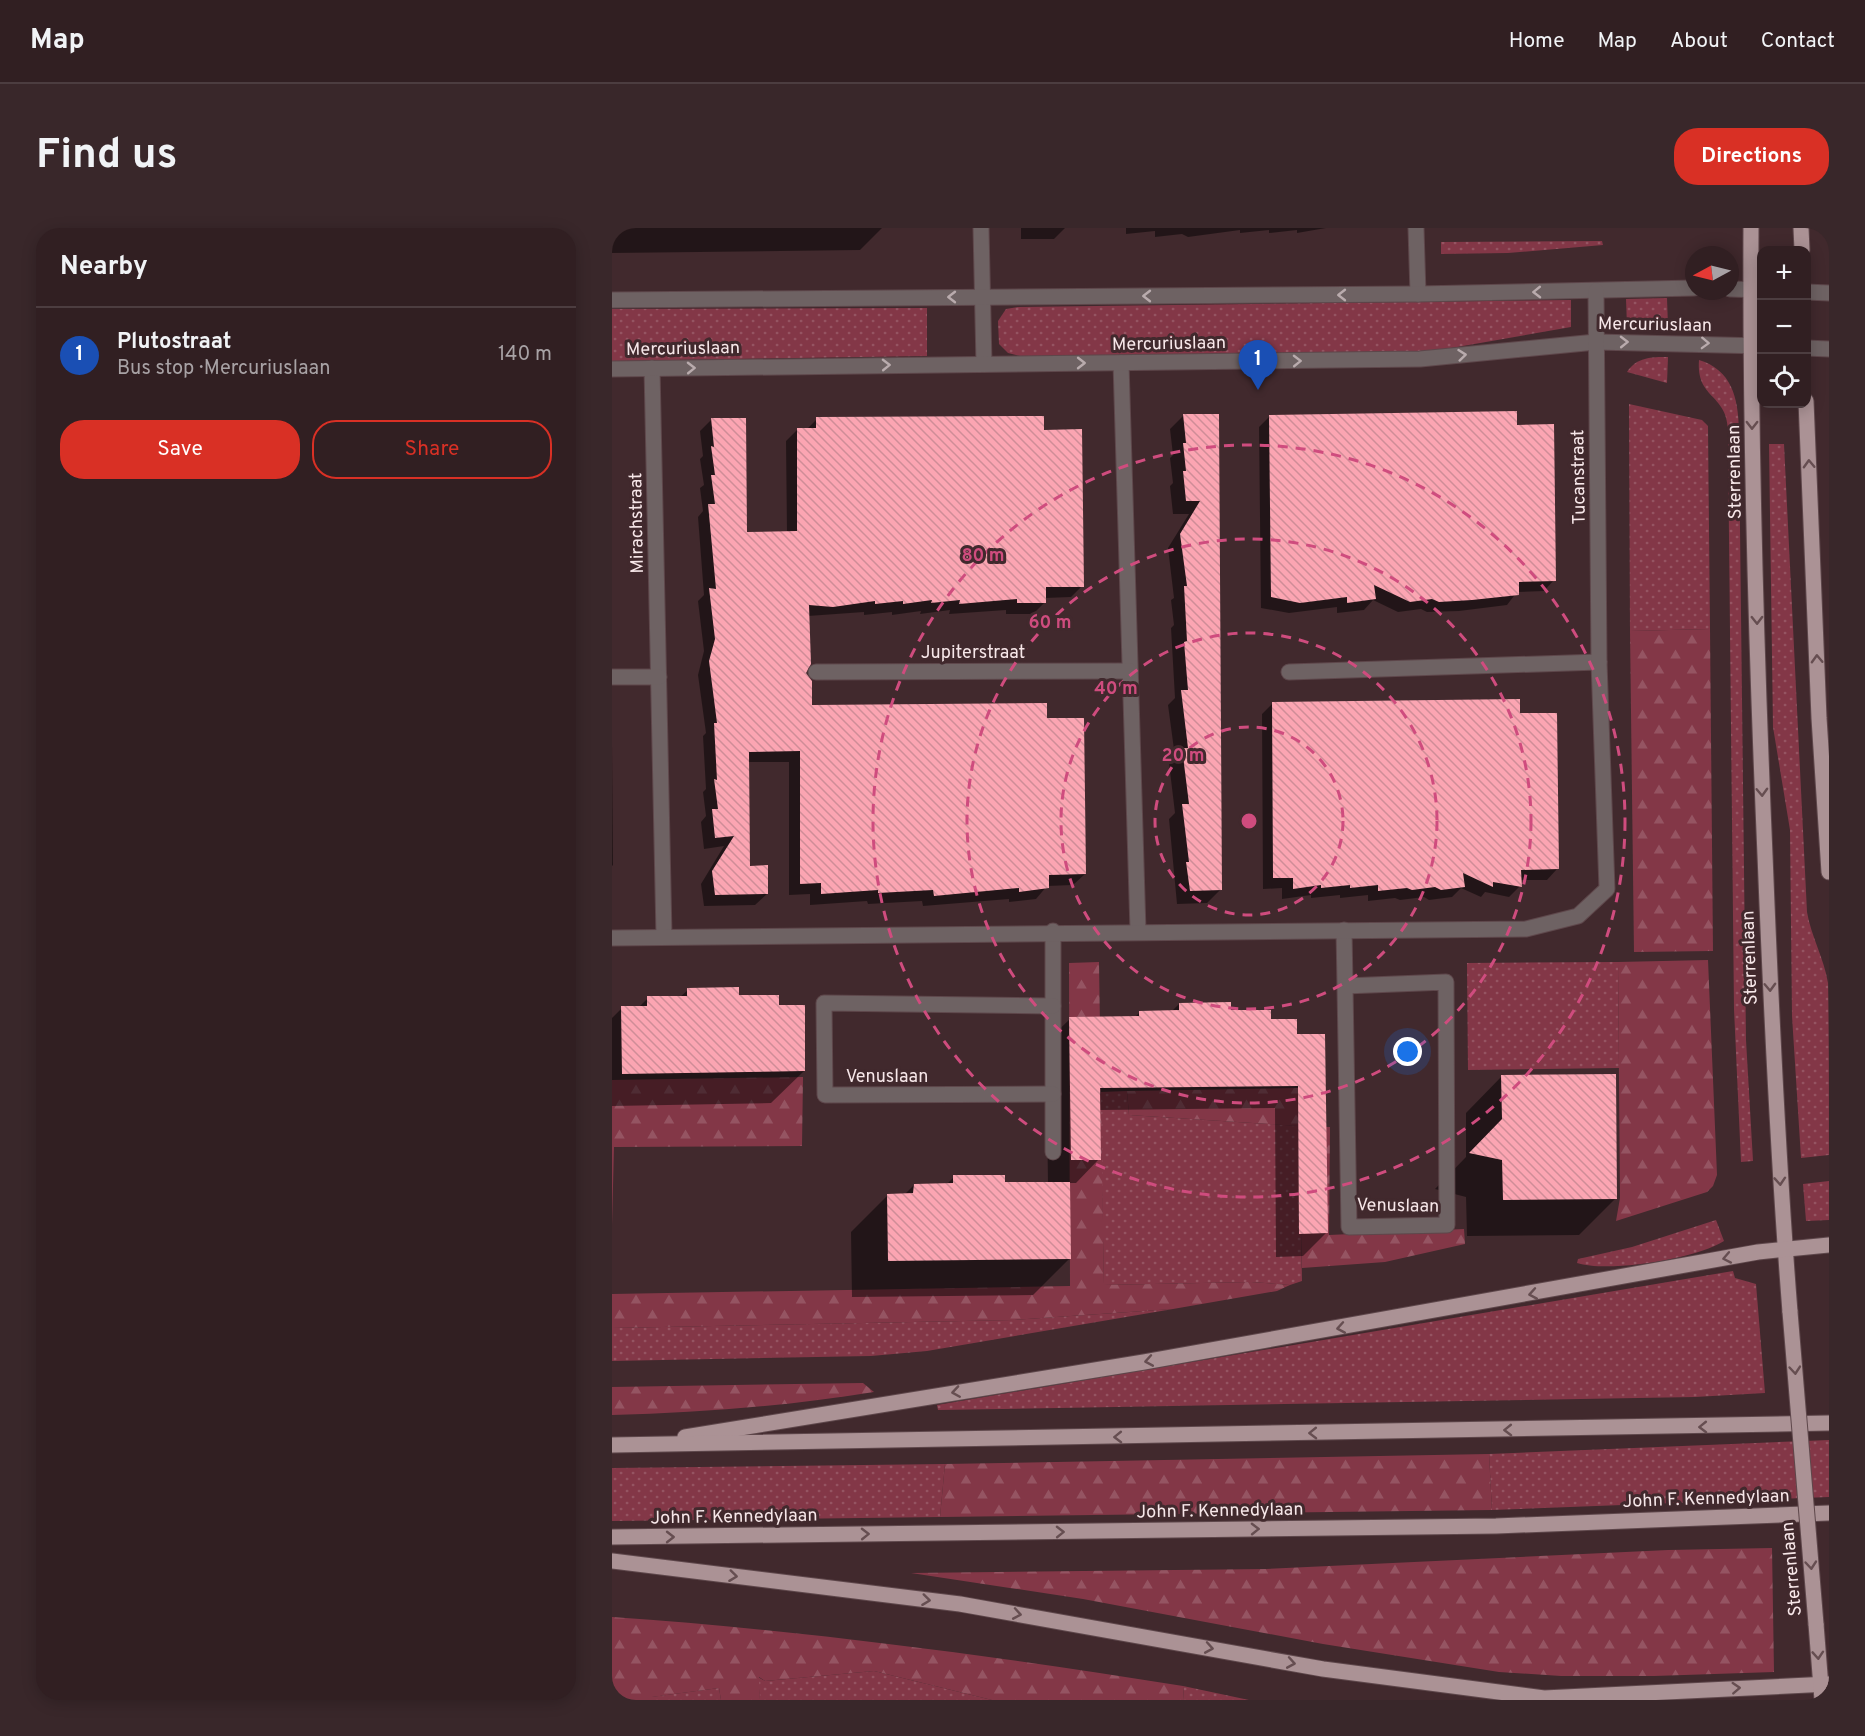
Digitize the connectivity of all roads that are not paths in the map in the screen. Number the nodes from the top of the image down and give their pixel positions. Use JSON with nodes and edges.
{"nodes":[{"id":1,"x":981,"y":228,"type":"edge"},
{"id":2,"x":1416,"y":228,"type":"edge"},
{"id":3,"x":1751,"y":228,"type":"edge"},
{"id":4,"x":1802,"y":228,"type":"edge"},
{"id":5,"x":1802,"y":246,"type":"edge"},
{"id":6,"x":1685,"y":288,"type":"edge"},
{"id":7,"x":1739,"y":289,"type":"edge"},
{"id":8,"x":1756,"y":290,"type":"edge"},
{"id":9,"x":1596,"y":291,"type":"junction"},
{"id":10,"x":1811,"y":292,"type":"edge"},
{"id":11,"x":1829,"y":293,"type":"edge"},
{"id":12,"x":1418,"y":294,"type":"junction"},
{"id":13,"x":982,"y":297,"type":"junction"},
{"id":14,"x":612,"y":300,"type":"edge"},
{"id":15,"x":1596,"y":342,"type":"junction"},
{"id":16,"x":1757,"y":346,"type":"edge"},
{"id":17,"x":1811,"y":348,"type":"edge"},
{"id":18,"x":1829,"y":349,"type":"edge"},
{"id":19,"x":1757,"y":354,"type":"edge"},
{"id":20,"x":1120,"y":363,"type":"junction"},
{"id":21,"x":984,"y":364,"type":"junction"},
{"id":22,"x":652,"y":368,"type":"junction"},
{"id":23,"x":612,"y":369,"type":"edge"},
{"id":24,"x":1806,"y":408,"type":"edge"},
{"id":25,"x":1599,"y":662,"type":"junction"},
{"id":26,"x":1130,"y":671,"type":"junction"},
{"id":27,"x":816,"y":672,"type":"dead end"},
{"id":28,"x":1289,"y":672,"type":"dead end"},
{"id":29,"x":612,"y":677,"type":"edge"},
{"id":30,"x":659,"y":677,"type":"junction"},
{"id":31,"x":1829,"y":872,"type":"edge"},
{"id":32,"x":1344,"y":930,"type":"junction"},
{"id":33,"x":1137,"y":931,"type":"junction"},
{"id":34,"x":1053,"y":932,"type":"junction"},
{"id":35,"x":664,"y":936,"type":"junction"},
{"id":36,"x":612,"y":938,"type":"edge"},
{"id":37,"x":1345,"y":986,"type":"junction"},
{"id":38,"x":1053,"y":1005,"type":"junction"},
{"id":39,"x":1053,"y":1094,"type":"junction"},
{"id":40,"x":1053,"y":1152,"type":"dead end"},
{"id":41,"x":1829,"y":1245,"type":"edge"},
{"id":42,"x":1785,"y":1249,"type":"junction"},
{"id":43,"x":1829,"y":1423,"type":"edge"},
{"id":44,"x":647,"y":1444,"type":"junction"},
{"id":45,"x":612,"y":1445,"type":"edge"},
{"id":46,"x":1829,"y":1513,"type":"edge"},
{"id":47,"x":612,"y":1537,"type":"edge"},
{"id":48,"x":612,"y":1562,"type":"edge"},
{"id":49,"x":1824,"y":1690,"type":"edge"}],
"edges":[{"from":1,"to":13,"type":"street"},
{"from":2,"to":12,"type":"street"},
{"from":3,"to":8,"type":"main road","name":"Sterrenlaan"},
{"from":4,"to":5,"type":"main road"},
{"from":6,"to":9,"type":"street","name":"Mercuriuslaan"},
{"from":7,"to":8,"type":"street"},
{"from":8,"to":16,"type":"main road","name":"Sterrenlaan"},
{"from":9,"to":12,"type":"street","name":"Mercuriuslaan","one_way":true},
{"from":9,"to":15,"type":"street","name":"Tucanstraat"},
{"from":10,"to":11,"type":"street"},
{"from":12,"to":13,"type":"street","name":"Mercuriuslaan","one_way":true},
{"from":13,"to":14,"type":"street","name":"Mercuriuslaan","one_way":true},
{"from":13,"to":21,"type":"street"},
{"from":15,"to":16,"type":"street","name":"Mercuriuslaan","one_way":true},
{"from":20,"to":15,"type":"street","name":"Mercuriuslaan","one_way":true},
{"from":15,"to":25,"type":"street","name":"Tucanstraat"},
{"from":17,"to":18,"type":"street"},
{"from":19,"to":42,"type":"main road","name":"Sterrenlaan","one_way":true},
{"from":21,"to":20,"type":"street","name":"Mercuriuslaan","one_way":true},
{"from":20,"to":26,"type":"street"},
{"from":22,"to":21,"type":"street","name":"Mercuriuslaan","one_way":true},
{"from":22,"to":23,"type":"street","name":"Mercuriuslaan"},
{"from":22,"to":30,"type":"street","name":"Mirachstraat"},
{"from":31,"to":24,"type":"main road","one_way":true},
{"from":25,"to":28,"type":"street"},
{"from":25,"to":32,"type":"street","name":"Tucanstraat"},
{"from":26,"to":27,"type":"street","name":"Jupiterstraat"},
{"from":26,"to":33,"type":"street"},
{"from":29,"to":30,"type":"street"},
{"from":30,"to":35,"type":"street","name":"Mirachstraat"},
{"from":32,"to":33,"type":"street"},
{"from":32,"to":37,"type":"street","name":"Venuslaan"},
{"from":33,"to":34,"type":"street"},
{"from":34,"to":35,"type":"street"},
{"from":34,"to":38,"type":"street"},
{"from":35,"to":36,"type":"street"},
{"from":37,"to":37,"type":"street","name":"Venuslaan"},
{"from":38,"to":39,"type":"street"},
{"from":38,"to":39,"type":"street","name":"Venuslaan"},
{"from":39,"to":40,"type":"street"},
{"from":41,"to":42,"type":"main road"},
{"from":42,"to":44,"type":"main road","one_way":true},
{"from":42,"to":49,"type":"main road","name":"Sterrenlaan","one_way":true,"bridge":true},
{"from":43,"to":44,"type":"main road","one_way":true},
{"from":44,"to":45,"type":"main road"},
{"from":47,"to":46,"type":"main road","name":"John F. Kennedylaan","one_way":true},
{"from":48,"to":49,"type":"main road","one_way":true}]}
